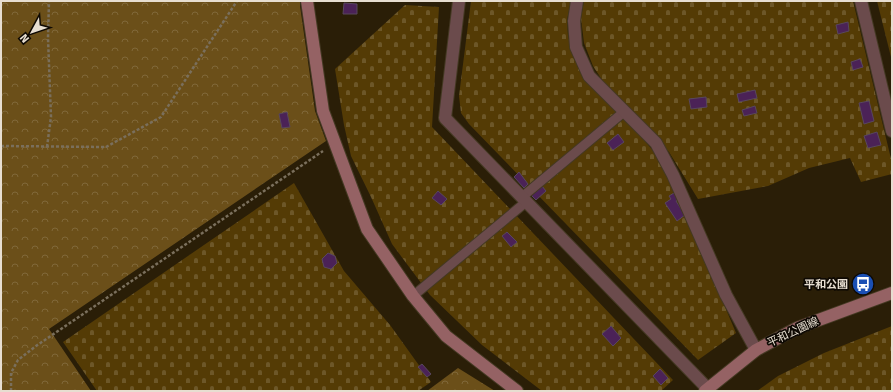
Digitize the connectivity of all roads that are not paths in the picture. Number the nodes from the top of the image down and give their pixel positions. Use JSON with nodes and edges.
{"nodes":[{"id":1,"x":307,"y":1,"type":"edge"},
{"id":2,"x":459,"y":1,"type":"edge"},
{"id":3,"x":577,"y":1,"type":"edge"},
{"id":4,"x":861,"y":1,"type":"edge"},
{"id":5,"x":625,"y":111,"type":"junction"},
{"id":6,"x":892,"y":131,"type":"edge"},
{"id":7,"x":524,"y":199,"type":"junction"},
{"id":8,"x":892,"y":293,"type":"edge"},
{"id":9,"x":412,"y":296,"type":"junction"},
{"id":10,"x":756,"y":350,"type":"junction"},
{"id":11,"x":706,"y":390,"type":"edge"},
{"id":12,"x":517,"y":391,"type":"edge"}],
"edges":[{"from":1,"to":9,"type":"street"},
{"from":2,"to":7,"type":"street"},
{"from":3,"to":5,"type":"street"},
{"from":4,"to":6,"type":"street"},
{"from":5,"to":7,"type":"lane"},
{"from":5,"to":10,"type":"street"},
{"from":7,"to":9,"type":"lane"},
{"from":7,"to":11,"type":"street"},
{"from":8,"to":10,"type":"street","name":"平和公園線"},
{"from":9,"to":12,"type":"street"},
{"from":10,"to":11,"type":"street","name":"平和公園線"}]}
